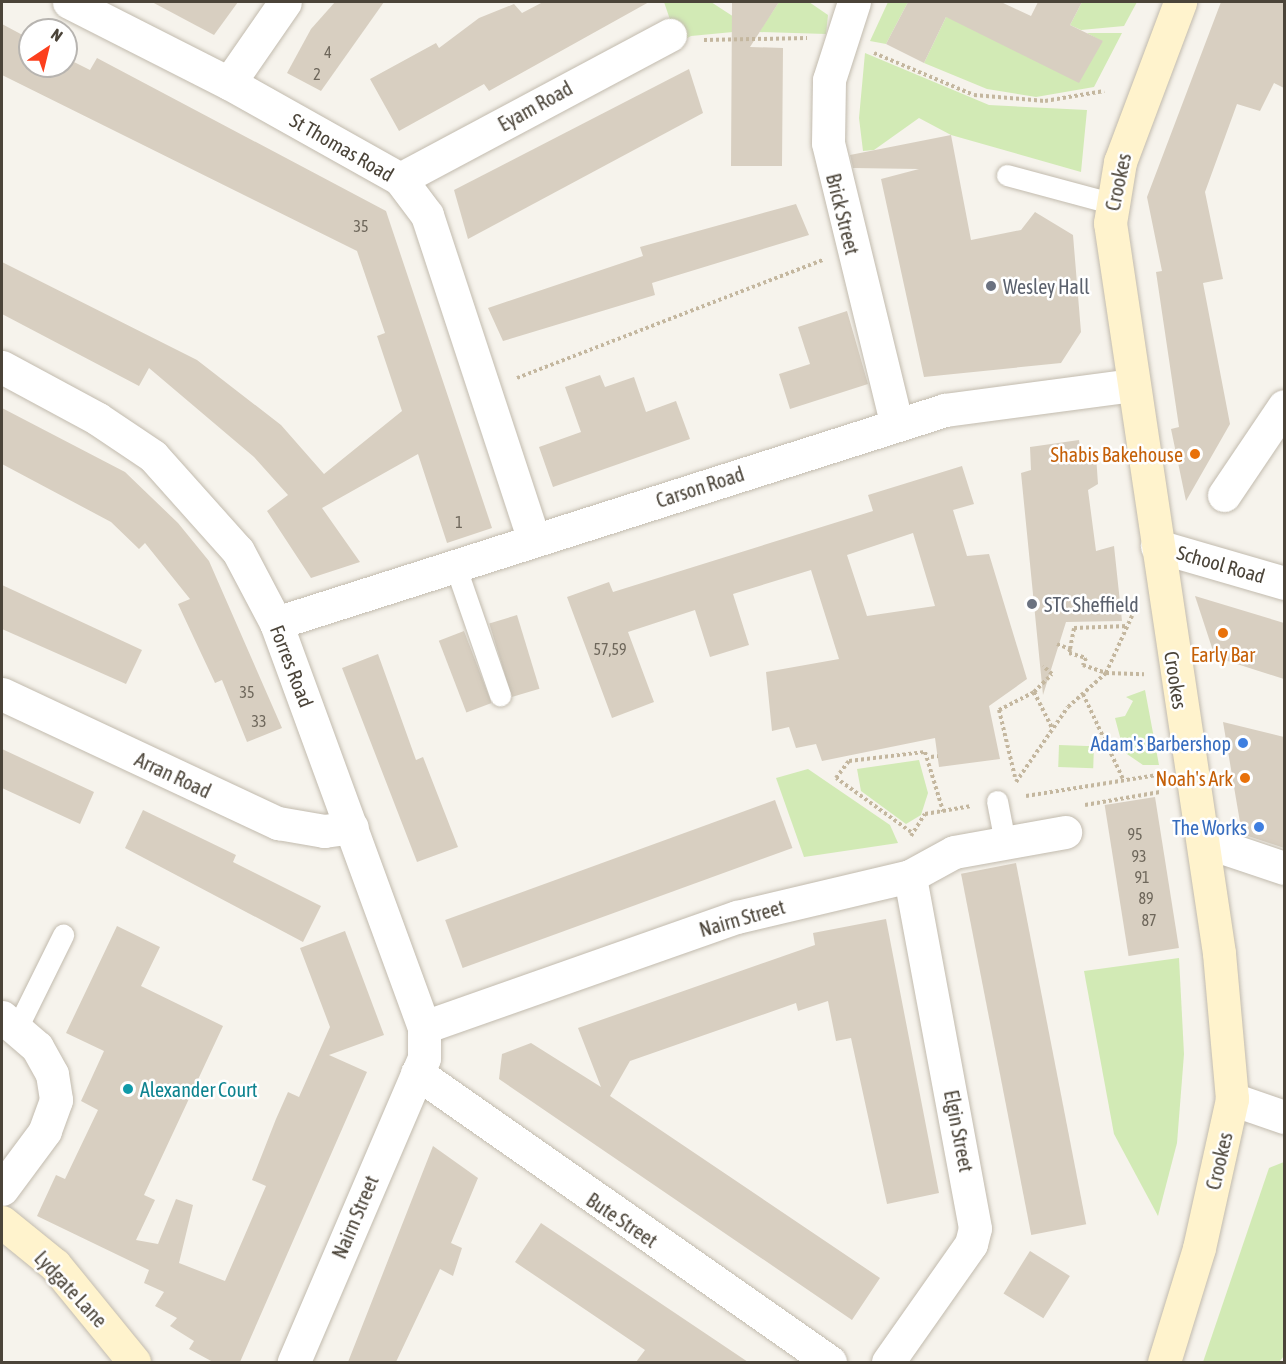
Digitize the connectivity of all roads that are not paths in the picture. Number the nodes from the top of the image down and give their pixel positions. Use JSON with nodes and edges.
{"nodes":[{"id":1,"x":69,"y":2,"type":"edge"},
{"id":2,"x":285,"y":2,"type":"edge"},
{"id":3,"x":854,"y":2,"type":"edge"},
{"id":4,"x":1180,"y":2,"type":"edge"},
{"id":5,"x":670,"y":35,"type":"road end"},
{"id":6,"x":229,"y":83,"type":"junction"},
{"id":7,"x":1007,"y":175,"type":"dead end"},
{"id":8,"x":400,"y":179,"type":"junction"},
{"id":9,"x":1111,"y":202,"type":"junction"},
{"id":10,"x":2,"y":367,"type":"edge"},
{"id":11,"x":1132,"y":385,"type":"junction"},
{"id":12,"x":1284,"y":406,"type":"edge"},
{"id":13,"x":897,"y":425,"type":"junction"},
{"id":14,"x":1224,"y":495,"type":"dead end"},
{"id":15,"x":534,"y":540,"type":"junction"},
{"id":16,"x":1157,"y":546,"type":"junction"},
{"id":17,"x":455,"y":565,"type":"junction"},
{"id":18,"x":1284,"y":583,"type":"edge"},
{"id":19,"x":276,"y":623,"type":"junction"},
{"id":20,"x":2,"y":694,"type":"edge"},
{"id":21,"x":500,"y":695,"type":"dead end"},
{"id":22,"x":997,"y":801,"type":"dead end"},
{"id":23,"x":1071,"y":819,"type":"road end"},
{"id":24,"x":352,"y":827,"type":"junction"},
{"id":25,"x":1204,"y":841,"type":"junction"},
{"id":26,"x":1005,"y":842,"type":"junction"},
{"id":27,"x":1284,"y":868,"type":"edge"},
{"id":28,"x":910,"y":876,"type":"junction"},
{"id":29,"x":63,"y":935,"type":"dead end"},
{"id":30,"x":10,"y":1022,"type":"edge"},
{"id":31,"x":423,"y":1027,"type":"junction"},
{"id":32,"x":417,"y":1073,"type":"junction"},
{"id":33,"x":1232,"y":1099,"type":"junction"},
{"id":34,"x":1284,"y":1117,"type":"edge"},
{"id":35,"x":2,"y":1189,"type":"edge"},
{"id":36,"x":2,"y":1222,"type":"edge"},
{"id":37,"x":134,"y":1362,"type":"edge"},
{"id":38,"x":294,"y":1362,"type":"edge"},
{"id":39,"x":830,"y":1362,"type":"edge"},
{"id":40,"x":888,"y":1362,"type":"edge"},
{"id":41,"x":1164,"y":1362,"type":"edge"}],
"edges":[{"from":1,"to":6,"type":"street","name":"St Thomas Road"},
{"from":2,"to":6,"type":"street"},
{"from":3,"to":13,"type":"street","name":"Brick Street"},
{"from":4,"to":9,"type":"street","name":"Crookes"},
{"from":5,"to":8,"type":"street","name":"Eyam Road"},
{"from":6,"to":8,"type":"street","name":"St Thomas Road"},
{"from":7,"to":9,"type":"lane"},
{"from":8,"to":15,"type":"street","name":"St Thomas Road"},
{"from":9,"to":11,"type":"street","name":"Crookes"},
{"from":10,"to":19,"type":"street","name":"Forres Road"},
{"from":11,"to":13,"type":"street","name":"Carson Road"},
{"from":11,"to":16,"type":"street","name":"Crookes"},
{"from":12,"to":14,"type":"street"},
{"from":13,"to":15,"type":"street","name":"Carson Road"},
{"from":15,"to":17,"type":"street","name":"Carson Road"},
{"from":16,"to":18,"type":"street","name":"School Road"},
{"from":16,"to":25,"type":"street","name":"Crookes"},
{"from":17,"to":19,"type":"street","name":"Carson Road"},
{"from":17,"to":21,"type":"lane"},
{"from":19,"to":24,"type":"street","name":"Forres Road"},
{"from":20,"to":24,"type":"street","name":"Arran Road"},
{"from":22,"to":26,"type":"lane"},
{"from":23,"to":26,"type":"street","name":"Nairn Street"},
{"from":24,"to":31,"type":"street","name":"Forres Road"},
{"from":25,"to":27,"type":"street"},
{"from":25,"to":33,"type":"street","name":"Crookes"},
{"from":26,"to":28,"type":"street","name":"Nairn Street"},
{"from":28,"to":31,"type":"street","name":"Nairn Street"},
{"from":28,"to":40,"type":"street","name":"Elgin Street"},
{"from":29,"to":30,"type":"lane"},
{"from":30,"to":35,"type":"street"},
{"from":31,"to":32,"type":"street","name":"Forres Road"},
{"from":32,"to":38,"type":"street","name":"Nairn Street"},
{"from":32,"to":39,"type":"street","name":"Bute Street"},
{"from":33,"to":34,"type":"street"},
{"from":33,"to":41,"type":"street","name":"Crookes"},
{"from":36,"to":37,"type":"street","name":"Lydgate Lane"}]}
